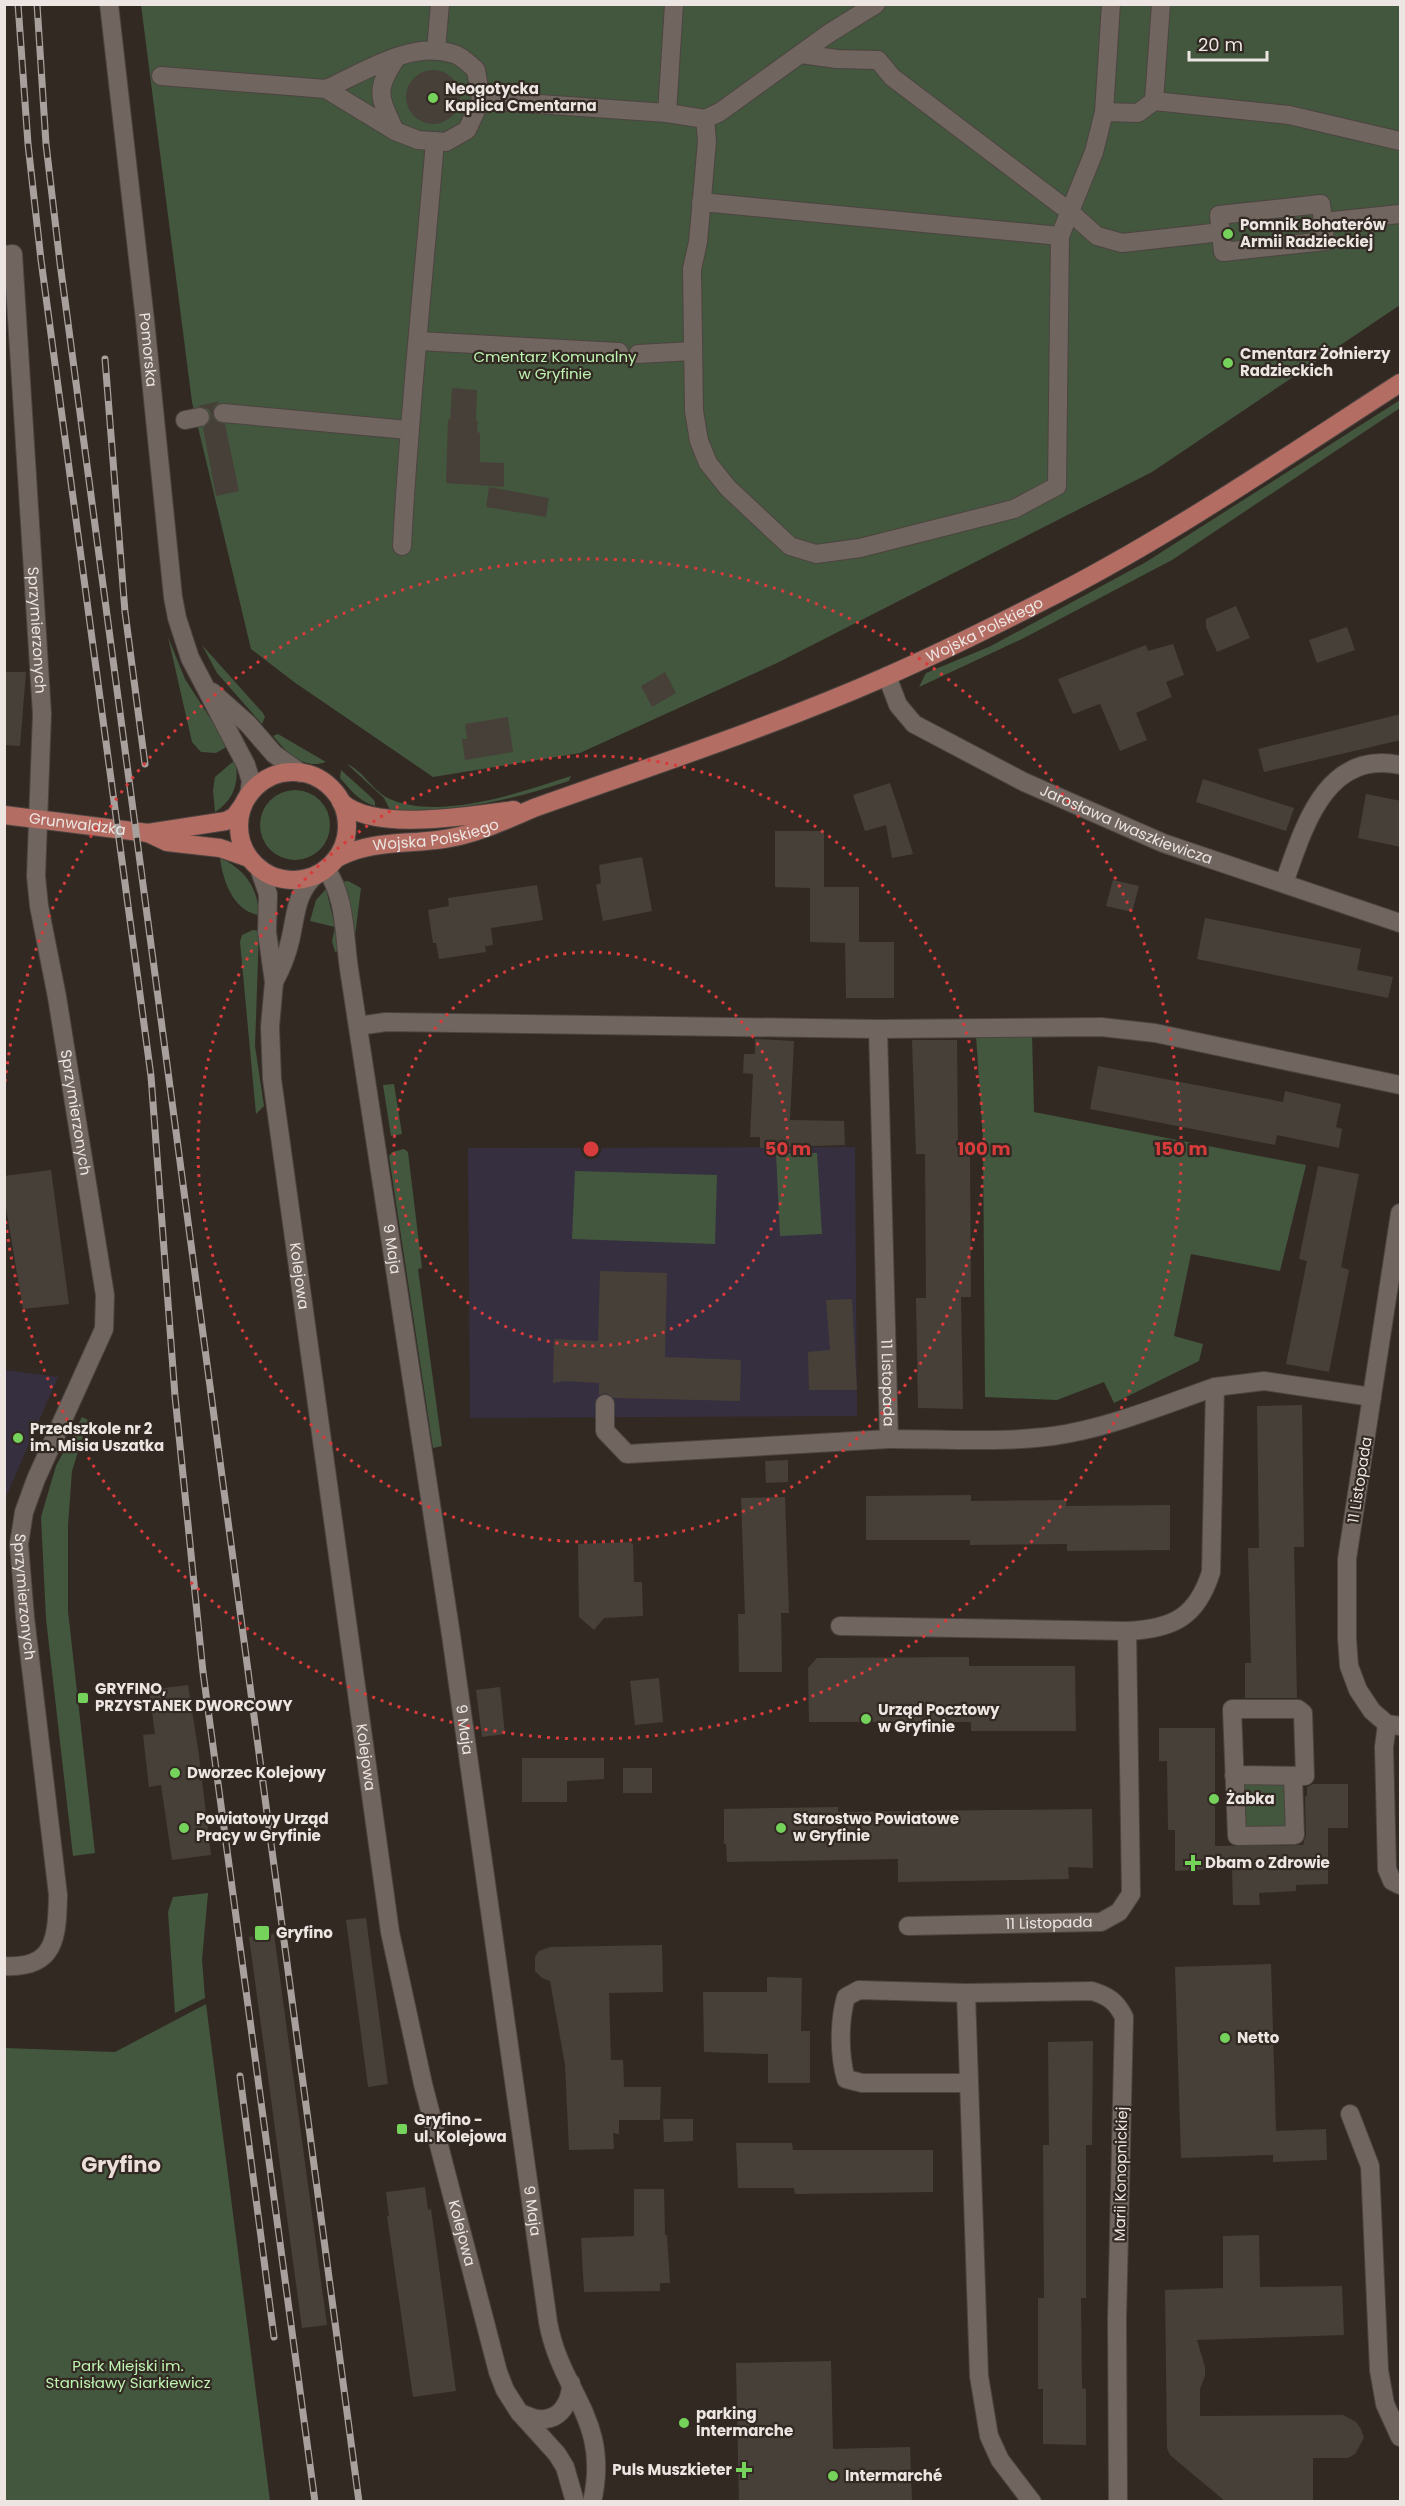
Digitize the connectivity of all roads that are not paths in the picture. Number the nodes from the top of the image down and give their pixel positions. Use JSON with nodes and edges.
{"nodes":[{"id":1,"x":109,"y":4,"type":"edge"},
{"id":2,"x":440,"y":4,"type":"edge"},
{"id":3,"x":674,"y":4,"type":"edge"},
{"id":4,"x":876,"y":4,"type":"edge"},
{"id":5,"x":1111,"y":4,"type":"edge"},
{"id":6,"x":1161,"y":4,"type":"edge"},
{"id":7,"x":436,"y":50,"type":"junction"},
{"id":8,"x":801,"y":54,"type":"junction"},
{"id":9,"x":398,"y":56,"type":"junction"},
{"id":10,"x":161,"y":76,"type":"dead end"},
{"id":11,"x":326,"y":89,"type":"junction"},
{"id":12,"x":482,"y":100,"type":"junction"},
{"id":13,"x":1154,"y":101,"type":"junction"},
{"id":14,"x":1104,"y":111,"type":"junction"},
{"id":15,"x":667,"y":113,"type":"junction"},
{"id":16,"x":705,"y":119,"type":"junction"},
{"id":17,"x":395,"y":131,"type":"junction"},
{"id":18,"x":435,"y":141,"type":"junction"},
{"id":19,"x":1401,"y":141,"type":"edge"},
{"id":20,"x":701,"y":202,"type":"junction"},
{"id":21,"x":1070,"y":212,"type":"junction"},
{"id":22,"x":1401,"y":214,"type":"edge"},
{"id":23,"x":1323,"y":222,"type":"junction"},
{"id":24,"x":1221,"y":232,"type":"junction"},
{"id":25,"x":1060,"y":236,"type":"junction"},
{"id":26,"x":9,"y":254,"type":"edge"},
{"id":27,"x":419,"y":341,"type":"junction"},
{"id":28,"x":693,"y":351,"type":"junction"},
{"id":29,"x":619,"y":352,"type":"dead end"},
{"id":30,"x":638,"y":354,"type":"dead end"},
{"id":31,"x":1401,"y":383,"type":"edge"},
{"id":32,"x":223,"y":413,"type":"dead end"},
{"id":33,"x":408,"y":430,"type":"junction"},
{"id":34,"x":402,"y":546,"type":"dead end"},
{"id":35,"x":887,"y":676,"type":"junction"},
{"id":36,"x":207,"y":689,"type":"junction"},
{"id":37,"x":1401,"y":765,"type":"edge"},
{"id":38,"x":301,"y":773,"type":"junction"},
{"id":39,"x":246,"y":800,"type":"junction"},
{"id":40,"x":341,"y":801,"type":"junction"},
{"id":41,"x":534,"y":808,"type":"junction"},
{"id":42,"x":4,"y":816,"type":"edge"},
{"id":43,"x":38,"y":820,"type":"junction"},
{"id":44,"x":148,"y":832,"type":"junction"},
{"id":45,"x":254,"y":863,"type":"junction"},
{"id":46,"x":326,"y":867,"type":"junction"},
{"id":47,"x":1284,"y":883,"type":"junction"},
{"id":48,"x":1401,"y":923,"type":"edge"},
{"id":49,"x":274,"y":982,"type":"junction"},
{"id":50,"x":358,"y":1026,"type":"junction"},
{"id":51,"x":878,"y":1029,"type":"junction"},
{"id":52,"x":1401,"y":1085,"type":"edge"},
{"id":53,"x":1401,"y":1213,"type":"edge"},
{"id":54,"x":1215,"y":1387,"type":"junction"},
{"id":55,"x":1372,"y":1397,"type":"junction"},
{"id":56,"x":605,"y":1404,"type":"dead end"},
{"id":57,"x":889,"y":1439,"type":"junction"},
{"id":58,"x":840,"y":1626,"type":"dead end"},
{"id":59,"x":1127,"y":1632,"type":"junction"},
{"id":60,"x":1394,"y":1725,"type":"edge"},
{"id":61,"x":1234,"y":1775,"type":"junction"},
{"id":62,"x":1293,"y":1776,"type":"junction"},
{"id":63,"x":1401,"y":1885,"type":"edge"},
{"id":64,"x":908,"y":1926,"type":"dead end"},
{"id":65,"x":4,"y":1966,"type":"edge"},
{"id":66,"x":966,"y":1993,"type":"junction"},
{"id":67,"x":969,"y":2083,"type":"junction"},
{"id":68,"x":1350,"y":2114,"type":"dead end"},
{"id":69,"x":571,"y":2383,"type":"junction"},
{"id":70,"x":519,"y":2412,"type":"junction"},
{"id":71,"x":1401,"y":2437,"type":"edge"},
{"id":72,"x":575,"y":2502,"type":"edge"},
{"id":73,"x":592,"y":2502,"type":"edge"},
{"id":74,"x":1032,"y":2502,"type":"edge"},
{"id":75,"x":1118,"y":2502,"type":"edge"}],
"edges":[{"from":1,"to":36,"type":"street","name":"Pomorska"},
{"from":2,"to":7,"type":"street"},
{"from":3,"to":15,"type":"street"},
{"from":4,"to":8,"type":"street"},
{"from":5,"to":14,"type":"street"},
{"from":6,"to":13,"type":"street"},
{"from":7,"to":9,"type":"street"},
{"from":7,"to":12,"type":"street"},
{"from":8,"to":16,"type":"street"},
{"from":8,"to":21,"type":"street"},
{"from":9,"to":11,"type":"street"},
{"from":9,"to":17,"type":"street"},
{"from":10,"to":11,"type":"street"},
{"from":11,"to":17,"type":"street"},
{"from":12,"to":15,"type":"street"},
{"from":12,"to":18,"type":"street"},
{"from":13,"to":14,"type":"street"},
{"from":13,"to":19,"type":"street"},
{"from":14,"to":21,"type":"street"},
{"from":15,"to":16,"type":"street"},
{"from":16,"to":20,"type":"street"},
{"from":17,"to":18,"type":"street"},
{"from":18,"to":27,"type":"street"},
{"from":20,"to":25,"type":"street"},
{"from":20,"to":28,"type":"street"},
{"from":21,"to":24,"type":"street"},
{"from":21,"to":25,"type":"street"},
{"from":22,"to":23,"type":"street"},
{"from":23,"to":24,"type":"street"},
{"from":23,"to":24,"type":"street"},
{"from":25,"to":28,"type":"street"},
{"from":26,"to":43,"type":"street","name":"Sprzymierzonych"},
{"from":27,"to":29,"type":"street"},
{"from":27,"to":33,"type":"street"},
{"from":28,"to":30,"type":"street"},
{"from":31,"to":35,"type":"main road","name":"Wojska Polskiego"},
{"from":32,"to":33,"type":"street"},
{"from":33,"to":34,"type":"street"},
{"from":35,"to":41,"type":"main road","name":"Wojska Polskiego"},
{"from":35,"to":47,"type":"street","name":"Jarosława Iwaszkiewicza"},
{"from":36,"to":38,"type":"street","name":"Pomorska"},
{"from":36,"to":39,"type":"street","name":"Pomorska"},
{"from":37,"to":47,"type":"street"},
{"from":38,"to":39,"type":"main road"},
{"from":38,"to":40,"type":"main road"},
{"from":39,"to":44,"type":"main road","name":"Grunwaldzka"},
{"from":39,"to":45,"type":"main road"},
{"from":40,"to":41,"type":"main road","name":"Wojska Polskiego"},
{"from":40,"to":46,"type":"main road"},
{"from":41,"to":46,"type":"main road","name":"Wojska Polskiego"},
{"from":42,"to":43,"type":"main road","name":"Grunwaldzka"},
{"from":43,"to":44,"type":"main road","name":"Grunwaldzka"},
{"from":43,"to":65,"type":"street","name":"Sprzymierzonych"},
{"from":44,"to":45,"type":"main road","name":"Grunwaldzka"},
{"from":45,"to":46,"type":"main road"},
{"from":45,"to":49,"type":"street","name":"Kolejowa"},
{"from":46,"to":49,"type":"street","name":"Kolejowa"},
{"from":46,"to":50,"type":"street","name":"9 Maja"},
{"from":47,"to":48,"type":"street","name":"Jarosława Iwaszkiewicza"},
{"from":49,"to":70,"type":"street","name":"Kolejowa"},
{"from":50,"to":51,"type":"street"},
{"from":50,"to":69,"type":"street","name":"9 Maja"},
{"from":51,"to":52,"type":"street"},
{"from":51,"to":57,"type":"street","name":"11 Listopada"},
{"from":53,"to":55,"type":"street","name":"11 Listopada"},
{"from":54,"to":55,"type":"street","name":"11 Listopada"},
{"from":54,"to":57,"type":"street","name":"11 Listopada"},
{"from":54,"to":59,"type":"street"},
{"from":55,"to":60,"type":"street","name":"11 Listopada"},
{"from":56,"to":57,"type":"street"},
{"from":58,"to":59,"type":"street"},
{"from":59,"to":64,"type":"street","name":"11 Listopada"},
{"from":60,"to":63,"type":"street"},
{"from":61,"to":62,"type":"street"},
{"from":61,"to":62,"type":"street"},
{"from":61,"to":62,"type":"street"},
{"from":66,"to":67,"type":"street"},
{"from":66,"to":67,"type":"street","name":"Marii Konopnickiej"},
{"from":66,"to":75,"type":"street","name":"Marii Konopnickiej"},
{"from":67,"to":74,"type":"street"},
{"from":68,"to":71,"type":"street"},
{"from":69,"to":70,"type":"street"},
{"from":69,"to":73,"type":"street","name":"9 Maja"},
{"from":70,"to":72,"type":"street","name":"Kolejowa"}]}
